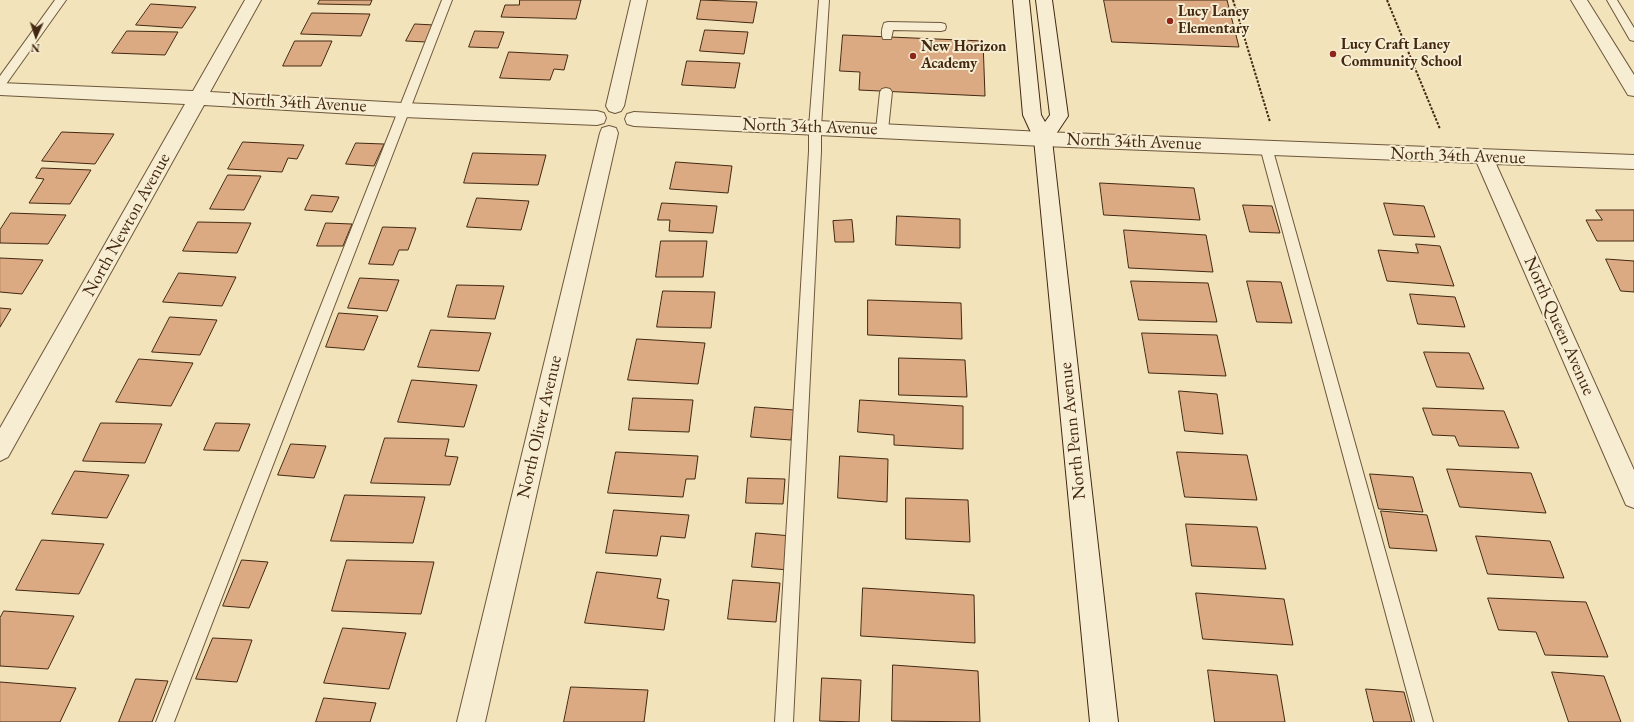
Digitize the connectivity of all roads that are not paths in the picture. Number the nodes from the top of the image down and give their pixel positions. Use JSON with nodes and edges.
{"nodes":[{"id":1,"x":61,"y":0,"type":"edge"},
{"id":2,"x":254,"y":0,"type":"edge"},
{"id":3,"x":447,"y":0,"type":"edge"},
{"id":4,"x":639,"y":0,"type":"edge"},
{"id":5,"x":824,"y":0,"type":"edge"},
{"id":6,"x":1021,"y":0,"type":"edge"},
{"id":7,"x":1044,"y":0,"type":"edge"},
{"id":8,"x":1579,"y":0,"type":"edge"},
{"id":9,"x":1612,"y":0,"type":"edge"},
{"id":10,"x":941,"y":27,"type":"dead end"},
{"id":11,"x":887,"y":36,"type":"dead end"},
{"id":12,"x":1634,"y":37,"type":"edge"},
{"id":13,"x":0,"y":84,"type":"edge"},
{"id":14,"x":0,"y":89,"type":"edge"},
{"id":15,"x":1634,"y":90,"type":"edge"},
{"id":16,"x":886,"y":92,"type":"dead end"},
{"id":17,"x":198,"y":98,"type":"junction"},
{"id":18,"x":615,"y":106,"type":"junction"},
{"id":19,"x":403,"y":110,"type":"junction"},
{"id":20,"x":634,"y":119,"type":"junction"},
{"id":21,"x":603,"y":125,"type":"junction"},
{"id":22,"x":814,"y":127,"type":"junction"},
{"id":23,"x":882,"y":130,"type":"junction"},
{"id":24,"x":1043,"y":139,"type":"junction"},
{"id":25,"x":1266,"y":147,"type":"junction"},
{"id":26,"x":1483,"y":156,"type":"junction"},
{"id":27,"x":1634,"y":162,"type":"edge"},
{"id":28,"x":0,"y":450,"type":"edge"},
{"id":29,"x":1634,"y":497,"type":"edge"},
{"id":30,"x":165,"y":722,"type":"edge"},
{"id":31,"x":470,"y":722,"type":"edge"},
{"id":32,"x":784,"y":722,"type":"edge"},
{"id":33,"x":1104,"y":722,"type":"edge"},
{"id":34,"x":1424,"y":722,"type":"edge"}],
"edges":[{"from":1,"to":13,"type":"lane"},
{"from":2,"to":17,"type":"street","name":"North Newton Avenue"},
{"from":3,"to":19,"type":"lane"},
{"from":4,"to":18,"type":"street"},
{"from":5,"to":22,"type":"lane"},
{"from":6,"to":24,"type":"street","name":"North Penn Avenue"},
{"from":7,"to":24,"type":"street"},
{"from":8,"to":15,"type":"street"},
{"from":9,"to":12,"type":"lane"},
{"from":10,"to":11,"type":"lane"},
{"from":14,"to":17,"type":"street","name":"North 34th Avenue"},
{"from":16,"to":23,"type":"lane"},
{"from":17,"to":19,"type":"street","name":"North 34th Avenue"},
{"from":17,"to":28,"type":"street","name":"North Newton Avenue"},
{"from":18,"to":20,"type":"street"},
{"from":18,"to":21,"type":"street"},
{"from":19,"to":21,"type":"street","name":"North 34th Avenue"},
{"from":19,"to":30,"type":"lane"},
{"from":20,"to":21,"type":"street"},
{"from":20,"to":22,"type":"street","name":"North 34th Avenue"},
{"from":21,"to":31,"type":"street","name":"North Oliver Avenue"},
{"from":22,"to":23,"type":"street","name":"North 34th Avenue"},
{"from":22,"to":32,"type":"lane"},
{"from":23,"to":24,"type":"street","name":"North 34th Avenue"},
{"from":24,"to":25,"type":"street","name":"North 34th Avenue"},
{"from":24,"to":33,"type":"street","name":"North Penn Avenue"},
{"from":25,"to":26,"type":"street","name":"North 34th Avenue"},
{"from":25,"to":34,"type":"lane"},
{"from":26,"to":27,"type":"street","name":"North 34th Avenue"},
{"from":26,"to":29,"type":"street","name":"North Queen Avenue"}]}
